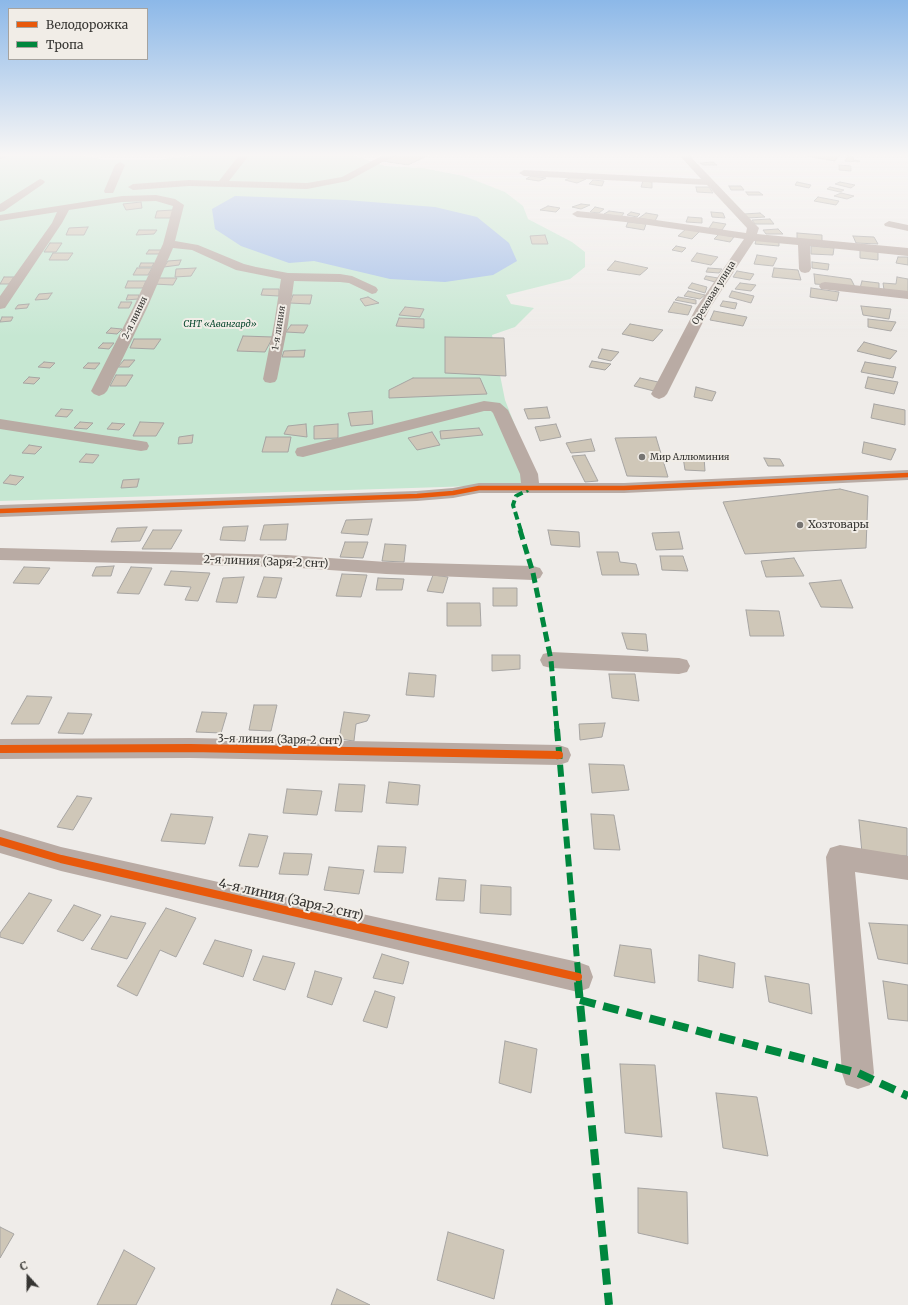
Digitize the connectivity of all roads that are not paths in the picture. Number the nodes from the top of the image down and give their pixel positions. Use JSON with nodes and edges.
{"nodes":[{"id":1,"x":20,"y":215,"type":"edge"},
{"id":2,"x":61,"y":215,"type":"edge"},
{"id":3,"x":176,"y":215,"type":"edge"},
{"id":4,"x":586,"y":215,"type":"edge"},
{"id":5,"x":741,"y":215,"type":"edge"},
{"id":6,"x":0,"y":218,"type":"edge"},
{"id":7,"x":889,"y":224,"type":"dead end"},
{"id":8,"x":908,"y":228,"type":"edge"},
{"id":9,"x":751,"y":237,"type":"junction"},
{"id":10,"x":804,"y":243,"type":"junction"},
{"id":11,"x":169,"y":244,"type":"junction"},
{"id":12,"x":908,"y":252,"type":"edge"},
{"id":13,"x":805,"y":269,"type":"dead end"},
{"id":14,"x":288,"y":277,"type":"junction"},
{"id":15,"x":825,"y":286,"type":"dead end"},
{"id":16,"x":372,"y":290,"type":"dead end"},
{"id":17,"x":908,"y":295,"type":"edge"},
{"id":18,"x":0,"y":305,"type":"edge"},
{"id":19,"x":270,"y":379,"type":"dead end"},
{"id":20,"x":99,"y":391,"type":"dead end"},
{"id":21,"x":659,"y":394,"type":"dead end"},
{"id":22,"x":0,"y":424,"type":"edge"},
{"id":23,"x":140,"y":446,"type":"dead end"},
{"id":24,"x":303,"y":452,"type":"dead end"},
{"id":25,"x":908,"y":475,"type":"edge"},
{"id":26,"x":531,"y":488,"type":"junction"},
{"id":27,"x":0,"y":511,"type":"edge"},
{"id":28,"x":0,"y":554,"type":"edge"},
{"id":29,"x":532,"y":573,"type":"dead end"},
{"id":30,"x":551,"y":660,"type":"dead end"},
{"id":31,"x":679,"y":666,"type":"dead end"},
{"id":32,"x":0,"y":749,"type":"edge"},
{"id":33,"x":559,"y":755,"type":"dead end"},
{"id":34,"x":0,"y":842,"type":"edge"},
{"id":35,"x":908,"y":868,"type":"edge"},
{"id":36,"x":578,"y":978,"type":"dead end"},
{"id":37,"x":858,"y":1073,"type":"dead end"}],
"edges":[{"from":1,"to":6,"type":"street"},
{"from":2,"to":18,"type":"street"},
{"from":3,"to":11,"type":"street","name":"2-я линия"},
{"from":4,"to":9,"type":"street"},
{"from":5,"to":9,"type":"street"},
{"from":7,"to":8,"type":"street"},
{"from":9,"to":10,"type":"street"},
{"from":9,"to":21,"type":"street","name":"Ореховая улица"},
{"from":10,"to":12,"type":"street"},
{"from":10,"to":13,"type":"street"},
{"from":11,"to":14,"type":"street"},
{"from":11,"to":20,"type":"street","name":"2-я линия"},
{"from":14,"to":16,"type":"street"},
{"from":14,"to":19,"type":"street","name":"1-я линия"},
{"from":15,"to":17,"type":"street"},
{"from":22,"to":23,"type":"street"},
{"from":24,"to":26,"type":"street"},
{"from":25,"to":26,"type":"street"},
{"from":26,"to":27,"type":"street"},
{"from":28,"to":29,"type":"street","name":"2-я линия (Заря-2 снт)"},
{"from":30,"to":31,"type":"street"},
{"from":32,"to":33,"type":"street","name":"3-я линия (Заря-2 снт)"},
{"from":34,"to":36,"type":"street","name":"4-я линия (Заря-2 снт)"},
{"from":35,"to":37,"type":"street"}]}
